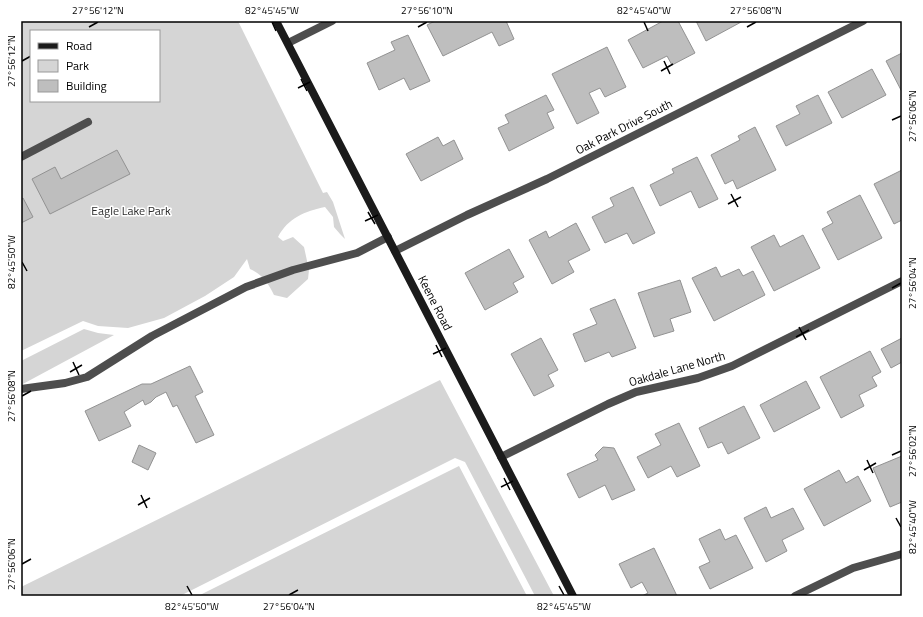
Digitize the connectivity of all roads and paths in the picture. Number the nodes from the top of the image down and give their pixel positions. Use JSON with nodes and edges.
{"nodes":[{"id":1,"x":276,"y":21,"type":"edge"},
{"id":2,"x":332,"y":21,"type":"edge"},
{"id":3,"x":863,"y":21,"type":"edge"},
{"id":4,"x":288,"y":43,"type":"junction"},
{"id":5,"x":88,"y":122,"type":"dead end"},
{"id":6,"x":21,"y":157,"type":"edge"},
{"id":7,"x":388,"y":237,"type":"junction"},
{"id":8,"x":395,"y":251,"type":"junction"},
{"id":9,"x":902,"y":281,"type":"edge"},
{"id":10,"x":21,"y":389,"type":"edge"},
{"id":11,"x":501,"y":457,"type":"junction"},
{"id":12,"x":902,"y":554,"type":"edge"},
{"id":13,"x":573,"y":596,"type":"edge"},
{"id":14,"x":795,"y":596,"type":"edge"}],
"edges":[{"from":1,"to":4,"type":"main road","name":"Keene Road"},
{"from":2,"to":4,"type":"street"},
{"from":3,"to":8,"type":"street","name":"Oak Park Drive South"},
{"from":4,"to":7,"type":"main road","name":"Keene Road"},
{"from":5,"to":6,"type":"street"},
{"from":7,"to":8,"type":"main road","name":"Keene Road"},
{"from":7,"to":10,"type":"street"},
{"from":8,"to":11,"type":"main road","name":"Keene Road"},
{"from":9,"to":11,"type":"street","name":"Oakdale Lane North"},
{"from":11,"to":13,"type":"main road","name":"Keene Road"},
{"from":12,"to":14,"type":"street"}]}
